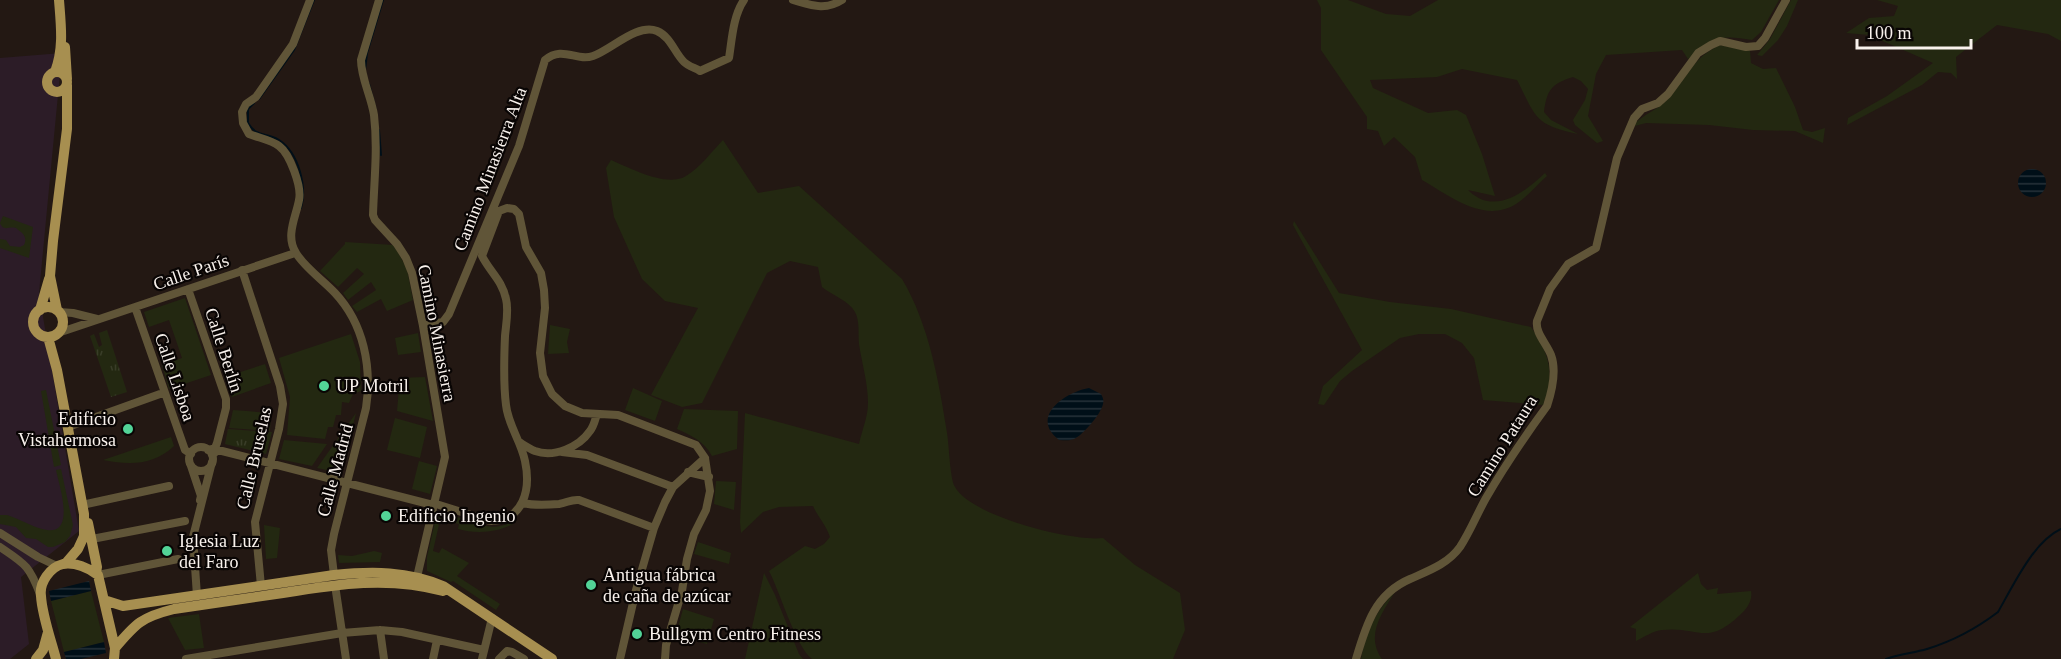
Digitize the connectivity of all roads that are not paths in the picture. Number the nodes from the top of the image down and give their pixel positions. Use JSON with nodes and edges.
{"nodes":[{"id":1,"x":59,"y":0,"type":"edge"},
{"id":2,"x":310,"y":0,"type":"edge"},
{"id":3,"x":379,"y":0,"type":"edge"},
{"id":4,"x":744,"y":0,"type":"edge"},
{"id":5,"x":793,"y":0,"type":"edge"},
{"id":6,"x":842,"y":0,"type":"edge"},
{"id":7,"x":1786,"y":0,"type":"edge"},
{"id":8,"x":62,"y":38,"type":"junction"},
{"id":9,"x":55,"y":72,"type":"junction"},
{"id":10,"x":67,"y":82,"type":"junction"},
{"id":11,"x":54,"y":92,"type":"junction"},
{"id":12,"x":67,"y":129,"type":"junction"},
{"id":13,"x":295,"y":253,"type":"junction"},
{"id":14,"x":242,"y":270,"type":"junction"},
{"id":15,"x":50,"y":276,"type":"junction"},
{"id":16,"x":188,"y":289,"type":"junction"},
{"id":17,"x":135,"y":307,"type":"junction"},
{"id":18,"x":40,"y":310,"type":"junction"},
{"id":19,"x":58,"y":311,"type":"junction"},
{"id":20,"x":97,"y":319,"type":"junction"},
{"id":21,"x":423,"y":326,"type":"junction"},
{"id":22,"x":55,"y":335,"type":"junction"},
{"id":23,"x":165,"y":394,"type":"junction"},
{"id":24,"x":597,"y":414,"type":"junction"},
{"id":25,"x":68,"y":428,"type":"junction"},
{"id":26,"x":584,"y":438,"type":"junction"},
{"id":27,"x":519,"y":442,"type":"junction"},
{"id":28,"x":536,"y":452,"type":"junction"},
{"id":29,"x":562,"y":452,"type":"junction"},
{"id":30,"x":190,"y":454,"type":"junction"},
{"id":31,"x":587,"y":454,"type":"junction"},
{"id":32,"x":211,"y":456,"type":"junction"},
{"id":33,"x":705,"y":458,"type":"junction"},
{"id":34,"x":525,"y":462,"type":"junction"},
{"id":35,"x":270,"y":463,"type":"junction"},
{"id":36,"x":190,"y":465,"type":"junction"},
{"id":37,"x":688,"y":472,"type":"junction"},
{"id":38,"x":709,"y":477,"type":"junction"},
{"id":39,"x":347,"y":483,"type":"junction"},
{"id":40,"x":169,"y":486,"type":"dead end"},
{"id":41,"x":673,"y":487,"type":"junction"},
{"id":42,"x":523,"y":503,"type":"junction"},
{"id":43,"x":433,"y":504,"type":"junction"},
{"id":44,"x":83,"y":509,"type":"junction"},
{"id":45,"x":198,"y":516,"type":"junction"},
{"id":46,"x":185,"y":520,"type":"dead end"},
{"id":47,"x":654,"y":528,"type":"junction"},
{"id":48,"x":0,"y":533,"type":"edge"},
{"id":49,"x":97,"y":538,"type":"junction"},
{"id":50,"x":0,"y":547,"type":"edge"},
{"id":51,"x":178,"y":559,"type":"dead end"},
{"id":52,"x":62,"y":565,"type":"junction"},
{"id":53,"x":97,"y":574,"type":"junction"},
{"id":54,"x":417,"y":577,"type":"junction"},
{"id":55,"x":334,"y":580,"type":"junction"},
{"id":56,"x":261,"y":586,"type":"junction"},
{"id":57,"x":40,"y":594,"type":"junction"},
{"id":58,"x":452,"y":594,"type":"junction"},
{"id":59,"x":197,"y":596,"type":"junction"},
{"id":60,"x":104,"y":600,"type":"junction"},
{"id":61,"x":492,"y":618,"type":"junction"},
{"id":62,"x":49,"y":628,"type":"junction"},
{"id":63,"x":380,"y":630,"type":"junction"},
{"id":64,"x":342,"y":633,"type":"junction"},
{"id":65,"x":437,"y":640,"type":"junction"},
{"id":66,"x":484,"y":650,"type":"junction"},
{"id":67,"x":117,"y":655,"type":"edge"},
{"id":68,"x":36,"y":659,"type":"edge"},
{"id":69,"x":56,"y":659,"type":"edge"},
{"id":70,"x":186,"y":659,"type":"edge"},
{"id":71,"x":346,"y":659,"type":"edge"},
{"id":72,"x":384,"y":659,"type":"edge"},
{"id":73,"x":433,"y":659,"type":"edge"},
{"id":74,"x":482,"y":659,"type":"edge"},
{"id":75,"x":499,"y":659,"type":"edge"},
{"id":76,"x":524,"y":659,"type":"edge"},
{"id":77,"x":552,"y":659,"type":"edge"},
{"id":78,"x":620,"y":659,"type":"edge"},
{"id":79,"x":665,"y":659,"type":"edge"},
{"id":80,"x":1356,"y":659,"type":"edge"}],
"edges":[{"from":1,"to":8,"type":"main road"},
{"from":2,"to":13,"type":"street"},
{"from":3,"to":21,"type":"street","name":"Camino Minasierra"},
{"from":4,"to":21,"type":"street","name":"Camino Minasierra Alta"},
{"from":5,"to":6,"type":"street"},
{"from":7,"to":80,"type":"street","name":"Camino Pataura"},
{"from":8,"to":9,"type":"main road"},
{"from":8,"to":10,"type":"main road"},
{"from":9,"to":10,"type":"main road"},
{"from":9,"to":11,"type":"main road"},
{"from":10,"to":11,"type":"main road"},
{"from":10,"to":12,"type":"main road"},
{"from":11,"to":12,"type":"main road"},
{"from":12,"to":15,"type":"main road"},
{"from":13,"to":14,"type":"street","name":"Calle París"},
{"from":13,"to":39,"type":"street","name":"Calle Madrid"},
{"from":14,"to":16,"type":"street","name":"Calle París"},
{"from":14,"to":35,"type":"street","name":"Calle Bruselas"},
{"from":15,"to":18,"type":"main road"},
{"from":15,"to":19,"type":"main road"},
{"from":16,"to":17,"type":"street","name":"Calle París"},
{"from":16,"to":32,"type":"street","name":"Calle Berlín"},
{"from":17,"to":20,"type":"street","name":"Calle París"},
{"from":17,"to":23,"type":"street","name":"Calle Lisboa"},
{"from":18,"to":19,"type":"main road"},
{"from":18,"to":22,"type":"main road"},
{"from":19,"to":20,"type":"street","name":"Calle París"},
{"from":19,"to":22,"type":"main road"},
{"from":20,"to":22,"type":"street","name":"Calle París"},
{"from":21,"to":43,"type":"street","name":"Camino Minasierra"},
{"from":22,"to":25,"type":"main road"},
{"from":23,"to":25,"type":"street"},
{"from":23,"to":30,"type":"street","name":"Calle Lisboa"},
{"from":24,"to":26,"type":"street"},
{"from":24,"to":27,"type":"street"},
{"from":24,"to":33,"type":"street"},
{"from":25,"to":44,"type":"main road"},
{"from":26,"to":29,"type":"street"},
{"from":26,"to":31,"type":"street"},
{"from":27,"to":28,"type":"street"},
{"from":27,"to":34,"type":"street"},
{"from":28,"to":29,"type":"street"},
{"from":28,"to":34,"type":"street"},
{"from":29,"to":31,"type":"street"},
{"from":30,"to":32,"type":"street"},
{"from":30,"to":36,"type":"street"},
{"from":31,"to":41,"type":"street"},
{"from":32,"to":35,"type":"street"},
{"from":32,"to":36,"type":"street"},
{"from":32,"to":45,"type":"street","name":"Calle Berlín"},
{"from":33,"to":37,"type":"street"},
{"from":33,"to":38,"type":"street"},
{"from":34,"to":42,"type":"street"},
{"from":35,"to":39,"type":"street"},
{"from":35,"to":56,"type":"street","name":"Calle Bruselas"},
{"from":36,"to":45,"type":"street"},
{"from":37,"to":38,"type":"street"},
{"from":37,"to":41,"type":"street"},
{"from":38,"to":79,"type":"street"},
{"from":39,"to":43,"type":"street"},
{"from":39,"to":55,"type":"street","name":"Calle Madrid"},
{"from":40,"to":44,"type":"street"},
{"from":41,"to":47,"type":"street"},
{"from":42,"to":43,"type":"street"},
{"from":42,"to":47,"type":"street"},
{"from":43,"to":54,"type":"street","name":"Camino Minasierra"},
{"from":44,"to":49,"type":"main road"},
{"from":44,"to":52,"type":"main road"},
{"from":45,"to":59,"type":"street","name":"Calle Berlín"},
{"from":46,"to":49,"type":"street"},
{"from":47,"to":78,"type":"street"},
{"from":48,"to":52,"type":"street"},
{"from":49,"to":53,"type":"main road"},
{"from":50,"to":57,"type":"street"},
{"from":51,"to":53,"type":"street"},
{"from":52,"to":53,"type":"main road"},
{"from":52,"to":57,"type":"main road"},
{"from":53,"to":60,"type":"main road"},
{"from":54,"to":55,"type":"main road"},
{"from":54,"to":58,"type":"main road"},
{"from":55,"to":56,"type":"main road"},
{"from":55,"to":58,"type":"main road"},
{"from":55,"to":64,"type":"street","name":"Calle Madrid"},
{"from":55,"to":67,"type":"main road"},
{"from":56,"to":59,"type":"main road"},
{"from":57,"to":62,"type":"main road"},
{"from":58,"to":61,"type":"main road"},
{"from":59,"to":60,"type":"main road"},
{"from":60,"to":67,"type":"main road"},
{"from":61,"to":66,"type":"street"},
{"from":61,"to":77,"type":"main road"},
{"from":62,"to":68,"type":"main road"},
{"from":62,"to":69,"type":"main road"},
{"from":63,"to":64,"type":"street"},
{"from":63,"to":65,"type":"street"},
{"from":63,"to":72,"type":"street"},
{"from":64,"to":70,"type":"street"},
{"from":64,"to":71,"type":"street","name":"Calle Madrid"},
{"from":65,"to":66,"type":"street"},
{"from":65,"to":73,"type":"street"},
{"from":66,"to":74,"type":"street"},
{"from":75,"to":76,"type":"street"}]}
